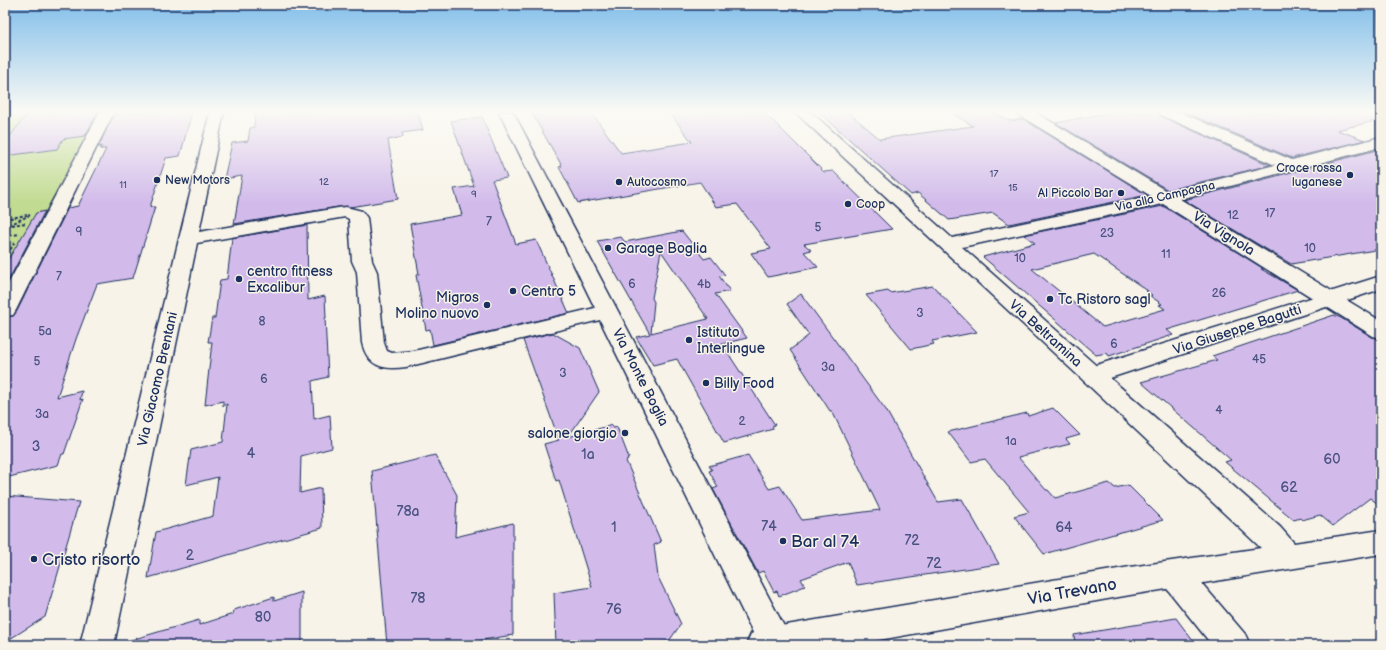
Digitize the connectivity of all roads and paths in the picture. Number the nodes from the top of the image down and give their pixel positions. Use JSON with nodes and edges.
{"nodes":[{"id":1,"x":91,"y":142,"type":"edge"},
{"id":2,"x":210,"y":142,"type":"edge"},
{"id":3,"x":521,"y":142,"type":"edge"},
{"id":4,"x":836,"y":142,"type":"edge"},
{"id":5,"x":1074,"y":142,"type":"edge"},
{"id":6,"x":1236,"y":142,"type":"edge"},
{"id":7,"x":1380,"y":142,"type":"edge"},
{"id":8,"x":1289,"y":165,"type":"junction"},
{"id":9,"x":1166,"y":198,"type":"junction"},
{"id":10,"x":5,"y":219,"type":"edge"},
{"id":11,"x":27,"y":223,"type":"dead end"},
{"id":12,"x":6,"y":226,"type":"edge"},
{"id":13,"x":20,"y":234,"type":"dead end"},
{"id":14,"x":5,"y":236,"type":"edge"},
{"id":15,"x":189,"y":239,"type":"junction"},
{"id":16,"x":948,"y":244,"type":"junction"},
{"id":17,"x":10,"y":250,"type":"dead end"},
{"id":18,"x":5,"y":251,"type":"edge"},
{"id":19,"x":1381,"y":282,"type":"edge"},
{"id":20,"x":1330,"y":299,"type":"junction"},
{"id":21,"x":5,"y":310,"type":"edge"},
{"id":22,"x":608,"y":312,"type":"junction"},
{"id":23,"x":1381,"y":331,"type":"edge"},
{"id":24,"x":1092,"y":375,"type":"junction"},
{"id":25,"x":1381,"y":542,"type":"edge"},
{"id":26,"x":1288,"y":557,"type":"junction"},
{"id":27,"x":1176,"y":575,"type":"junction"},
{"id":28,"x":769,"y":644,"type":"edge"},
{"id":29,"x":97,"y":645,"type":"edge"},
{"id":30,"x":1233,"y":645,"type":"edge"}],
"edges":[{"from":1,"to":21,"type":"street"},
{"from":2,"to":15,"type":"street","name":"Via Giacomo Brentani"},
{"from":3,"to":22,"type":"street","name":"Via Monte Boglia"},
{"from":4,"to":16,"type":"street","name":"Via Beltramina"},
{"from":5,"to":9,"type":"street","name":"Via Vignola"},
{"from":6,"to":8,"type":"street"},
{"from":7,"to":8,"type":"street","name":"Via alla Campagna"},
{"from":8,"to":9,"type":"street","name":"Via alla Campagna"},
{"from":9,"to":16,"type":"street","name":"Via alla Campagna"},
{"from":9,"to":20,"type":"street","name":"Via Vignola"},
{"from":10,"to":12,"type":"path"},
{"from":11,"to":12,"type":"path"},
{"from":13,"to":14,"type":"path"},
{"from":15,"to":22,"type":"street"},
{"from":15,"to":29,"type":"street","name":"Via Giacomo Brentani"},
{"from":16,"to":24,"type":"street","name":"Via Beltramina"},
{"from":17,"to":18,"type":"path"},
{"from":19,"to":20,"type":"street","name":"Via Giuseppe Bagutti"},
{"from":20,"to":23,"type":"street","name":"Via Vignola"},
{"from":20,"to":24,"type":"street","name":"Via Giuseppe Bagutti"},
{"from":22,"to":28,"type":"street","name":"Via Monte Boglia"},
{"from":24,"to":26,"type":"street","name":"Via Beltramina"},
{"from":25,"to":26,"type":"street","name":"Via Trevano"},
{"from":26,"to":27,"type":"street","name":"Via Trevano"},
{"from":27,"to":28,"type":"street","name":"Via Trevano"},
{"from":27,"to":30,"type":"street"}]}
